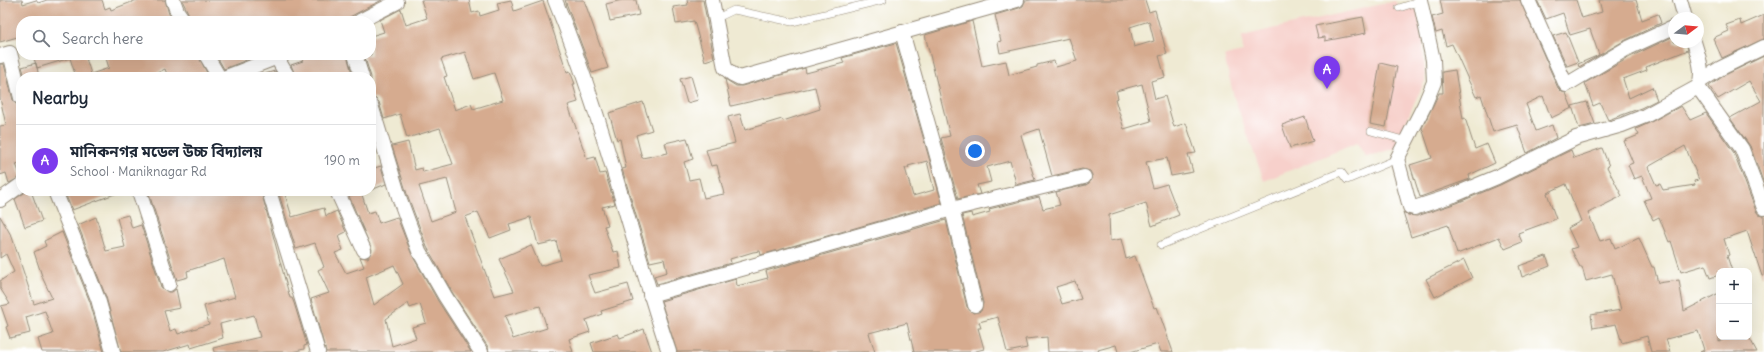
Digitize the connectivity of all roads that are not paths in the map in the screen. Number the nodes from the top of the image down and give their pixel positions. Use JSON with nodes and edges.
{"nodes":[{"id":1,"x":173,"y":0,"type":"edge"},
{"id":2,"x":396,"y":0,"type":"edge"},
{"id":3,"x":554,"y":0,"type":"edge"},
{"id":4,"x":712,"y":0,"type":"edge"},
{"id":5,"x":882,"y":0,"type":"edge"},
{"id":6,"x":1017,"y":0,"type":"edge"},
{"id":7,"x":1422,"y":0,"type":"edge"},
{"id":8,"x":1528,"y":0,"type":"edge"},
{"id":9,"x":1680,"y":0,"type":"edge"},
{"id":10,"x":1399,"y":8,"type":"dead end"},
{"id":11,"x":1683,"y":12,"type":"edge"},
{"id":12,"x":181,"y":16,"type":"edge"},
{"id":13,"x":370,"y":16,"type":"edge"},
{"id":14,"x":715,"y":19,"type":"junction"},
{"id":15,"x":1668,"y":30,"type":"edge"},
{"id":16,"x":902,"y":32,"type":"junction"},
{"id":17,"x":1764,"y":47,"type":"edge"},
{"id":18,"x":1696,"y":48,"type":"edge"},
{"id":19,"x":0,"y":56,"type":"edge"},
{"id":20,"x":209,"y":60,"type":"edge"},
{"id":21,"x":270,"y":60,"type":"edge"},
{"id":22,"x":282,"y":60,"type":"edge"},
{"id":23,"x":357,"y":60,"type":"edge"},
{"id":24,"x":216,"y":72,"type":"edge"},
{"id":25,"x":239,"y":72,"type":"edge"},
{"id":26,"x":286,"y":72,"type":"edge"},
{"id":27,"x":360,"y":72,"type":"edge"},
{"id":28,"x":16,"y":77,"type":"edge"},
{"id":29,"x":1700,"y":84,"type":"junction"},
{"id":30,"x":376,"y":121,"type":"edge"},
{"id":31,"x":1371,"y":131,"type":"dead end"},
{"id":32,"x":1406,"y":141,"type":"junction"},
{"id":33,"x":1397,"y":159,"type":"junction"},
{"id":34,"x":1084,"y":177,"type":"dead end"},
{"id":35,"x":16,"y":189,"type":"edge"},
{"id":36,"x":1762,"y":193,"type":"edge"},
{"id":37,"x":57,"y":196,"type":"edge"},
{"id":38,"x":141,"y":196,"type":"edge"},
{"id":39,"x":271,"y":196,"type":"edge"},
{"id":40,"x":339,"y":196,"type":"edge"},
{"id":41,"x":0,"y":200,"type":"edge"},
{"id":42,"x":1764,"y":208,"type":"edge"},
{"id":43,"x":952,"y":209,"type":"junction"},
{"id":44,"x":1161,"y":245,"type":"dead end"},
{"id":45,"x":364,"y":250,"type":"dead end"},
{"id":46,"x":169,"y":284,"type":"dead end"},
{"id":47,"x":650,"y":295,"type":"junction"},
{"id":48,"x":975,"y":305,"type":"dead end"},
{"id":49,"x":113,"y":352,"type":"edge"},
{"id":50,"x":318,"y":352,"type":"edge"},
{"id":51,"x":481,"y":352,"type":"edge"},
{"id":52,"x":669,"y":352,"type":"edge"}],
"edges":[{"from":1,"to":12,"type":"street"},
{"from":2,"to":13,"type":"street"},
{"from":3,"to":47,"type":"street"},
{"from":4,"to":14,"type":"street"},
{"from":5,"to":14,"type":"lane"},
{"from":6,"to":16,"type":"street"},
{"from":7,"to":10,"type":"lane"},
{"from":7,"to":32,"type":"street"},
{"from":8,"to":15,"type":"street"},
{"from":9,"to":11,"type":"street"},
{"from":14,"to":16,"type":"street"},
{"from":16,"to":43,"type":"street"},
{"from":17,"to":29,"type":"street"},
{"from":18,"to":29,"type":"street"},
{"from":19,"to":28,"type":"street"},
{"from":20,"to":24,"type":"street"},
{"from":21,"to":25,"type":"street"},
{"from":22,"to":26,"type":"street"},
{"from":23,"to":27,"type":"street"},
{"from":29,"to":33,"type":"street"},
{"from":29,"to":36,"type":"street"},
{"from":30,"to":51,"type":"street"},
{"from":31,"to":32,"type":"lane"},
{"from":32,"to":33,"type":"street"},
{"from":33,"to":44,"type":"lane"},
{"from":34,"to":43,"type":"street"},
{"from":35,"to":41,"type":"street"},
{"from":36,"to":42,"type":"street"},
{"from":37,"to":49,"type":"street"},
{"from":38,"to":46,"type":"street"},
{"from":39,"to":50,"type":"street"},
{"from":40,"to":45,"type":"street"},
{"from":43,"to":47,"type":"street"},
{"from":43,"to":48,"type":"street"},
{"from":47,"to":52,"type":"street"}]}
